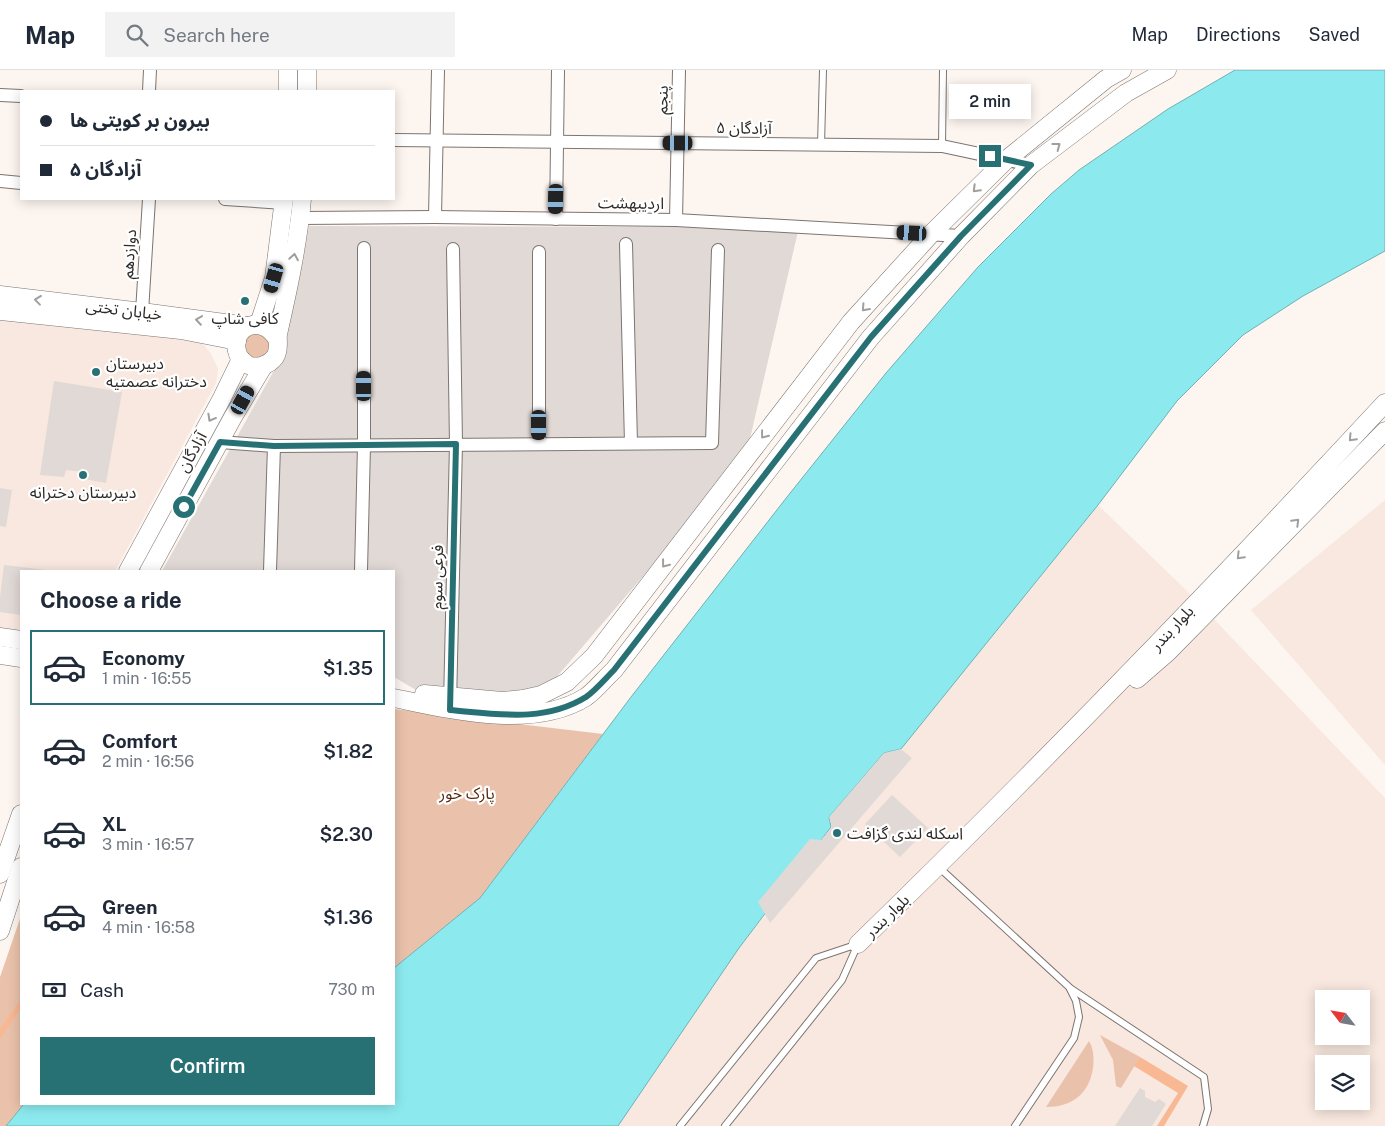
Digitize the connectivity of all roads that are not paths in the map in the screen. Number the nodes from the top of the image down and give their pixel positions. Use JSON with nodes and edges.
{"nodes":[{"id":1,"x":150,"y":70,"type":"edge"},
{"id":2,"x":288,"y":70,"type":"edge"},
{"id":3,"x":307,"y":70,"type":"edge"},
{"id":4,"x":438,"y":70,"type":"edge"},
{"id":5,"x":558,"y":70,"type":"edge"},
{"id":6,"x":679,"y":70,"type":"edge"},
{"id":7,"x":824,"y":70,"type":"edge"},
{"id":8,"x":943,"y":70,"type":"edge"},
{"id":9,"x":1122,"y":70,"type":"edge"},
{"id":10,"x":1167,"y":70,"type":"edge"},
{"id":11,"x":150,"y":90,"type":"edge"},
{"id":12,"x":288,"y":90,"type":"edge"},
{"id":13,"x":306,"y":90,"type":"edge"},
{"id":14,"x":0,"y":95,"type":"edge"},
{"id":15,"x":20,"y":96,"type":"edge"},
{"id":16,"x":395,"y":140,"type":"edge"},
{"id":17,"x":437,"y":140,"type":"junction"},
{"id":18,"x":557,"y":142,"type":"junction"},
{"id":19,"x":678,"y":143,"type":"junction"},
{"id":20,"x":821,"y":145,"type":"junction"},
{"id":21,"x":942,"y":146,"type":"junction"},
{"id":22,"x":1006,"y":160,"type":"junction"},
{"id":23,"x":1031,"y":165,"type":"junction"},
{"id":24,"x":0,"y":181,"type":"edge"},
{"id":25,"x":20,"y":183,"type":"edge"},
{"id":26,"x":149,"y":200,"type":"edge"},
{"id":27,"x":254,"y":200,"type":"edge"},
{"id":28,"x":302,"y":200,"type":"edge"},
{"id":29,"x":284,"y":201,"type":"edge"},
{"id":30,"x":436,"y":217,"type":"junction"},
{"id":31,"x":300,"y":218,"type":"junction"},
{"id":32,"x":556,"y":219,"type":"junction"},
{"id":33,"x":676,"y":220,"type":"junction"},
{"id":34,"x":931,"y":234,"type":"junction"},
{"id":35,"x":961,"y":236,"type":"junction"},
{"id":36,"x":626,"y":244,"type":"dead end"},
{"id":37,"x":364,"y":248,"type":"dead end"},
{"id":38,"x":453,"y":249,"type":"dead end"},
{"id":39,"x":718,"y":250,"type":"dead end"},
{"id":40,"x":538,"y":252,"type":"dead end"},
{"id":41,"x":0,"y":295,"type":"edge"},
{"id":42,"x":0,"y":310,"type":"edge"},
{"id":43,"x":142,"y":312,"type":"junction"},
{"id":44,"x":253,"y":325,"type":"junction"},
{"id":45,"x":277,"y":339,"type":"junction"},
{"id":46,"x":236,"y":341,"type":"junction"},
{"id":47,"x":240,"y":359,"type":"junction"},
{"id":48,"x":264,"y":365,"type":"junction"},
{"id":49,"x":1385,"y":403,"type":"edge"},
{"id":50,"x":1385,"y":432,"type":"edge"},
{"id":51,"x":220,"y":442,"type":"junction"},
{"id":52,"x":631,"y":443,"type":"junction"},
{"id":53,"x":456,"y":444,"type":"junction"},
{"id":54,"x":539,"y":444,"type":"junction"},
{"id":55,"x":364,"y":445,"type":"junction"},
{"id":56,"x":274,"y":446,"type":"junction"},
{"id":57,"x":129,"y":570,"type":"edge"},
{"id":58,"x":151,"y":570,"type":"edge"},
{"id":59,"x":270,"y":570,"type":"edge"},
{"id":60,"x":361,"y":570,"type":"edge"},
{"id":61,"x":0,"y":637,"type":"edge"},
{"id":62,"x":20,"y":640,"type":"edge"},
{"id":63,"x":10,"y":656,"type":"edge"},
{"id":64,"x":20,"y":667,"type":"edge"},
{"id":65,"x":395,"y":686,"type":"edge"},
{"id":66,"x":395,"y":698,"type":"edge"},
{"id":67,"x":450,"y":710,"type":"junction"},
{"id":68,"x":20,"y":817,"type":"edge"},
{"id":69,"x":20,"y":870,"type":"edge"},
{"id":70,"x":944,"y":872,"type":"junction"},
{"id":71,"x":0,"y":874,"type":"edge"},
{"id":72,"x":0,"y":931,"type":"edge"},
{"id":73,"x":858,"y":944,"type":"junction"},
{"id":74,"x":1069,"y":987,"type":"junction"},
{"id":75,"x":680,"y":1126,"type":"edge"},
{"id":76,"x":725,"y":1126,"type":"edge"},
{"id":77,"x":1015,"y":1126,"type":"edge"},
{"id":78,"x":1204,"y":1126,"type":"edge"}],
"edges":[{"from":1,"to":11,"type":"street"},
{"from":2,"to":12,"type":"main road"},
{"from":3,"to":13,"type":"main road"},
{"from":4,"to":17,"type":"street"},
{"from":5,"to":18,"type":"street"},
{"from":6,"to":19,"type":"street","name":"پنجم"},
{"from":7,"to":20,"type":"lane"},
{"from":8,"to":21,"type":"lane"},
{"from":9,"to":22,"type":"main road"},
{"from":23,"to":10,"type":"main road","one_way":true},
{"from":14,"to":15,"type":"street"},
{"from":16,"to":17,"type":"street","name":"آزادگان ۵"},
{"from":17,"to":18,"type":"street","name":"آزادگان ۵"},
{"from":17,"to":30,"type":"street"},
{"from":18,"to":19,"type":"street","name":"آزادگان ۵"},
{"from":18,"to":32,"type":"street"},
{"from":19,"to":20,"type":"street","name":"آزادگان ۵"},
{"from":19,"to":33,"type":"street","name":"پنجم"},
{"from":20,"to":21,"type":"street","name":"آزادگان ۵"},
{"from":21,"to":22,"type":"street","name":"آزادگان ۵"},
{"from":22,"to":23,"type":"street","name":"آزادگان ۵"},
{"from":22,"to":34,"type":"main road","one_way":true},
{"from":23,"to":35,"type":"main road"},
{"from":24,"to":25,"type":"street"},
{"from":26,"to":43,"type":"street","name":"دوازدهم"},
{"from":27,"to":29,"type":"street"},
{"from":28,"to":31,"type":"main road"},
{"from":29,"to":44,"type":"main road"},
{"from":30,"to":31,"type":"street","name":"اردیبهشت"},
{"from":30,"to":32,"type":"street","name":"اردیبهشت"},
{"from":45,"to":31,"type":"main road","one_way":true},
{"from":32,"to":33,"type":"street","name":"اردیبهشت"},
{"from":33,"to":34,"type":"street","name":"اردیبهشت"},
{"from":34,"to":35,"type":"street","name":"اردیبهشت"},
{"from":34,"to":65,"type":"main road","one_way":true},
{"from":35,"to":67,"type":"main road"},
{"from":36,"to":52,"type":"street"},
{"from":37,"to":55,"type":"street"},
{"from":38,"to":53,"type":"street","name":"فرعی سوم"},
{"from":39,"to":52,"type":"street"},
{"from":40,"to":54,"type":"street"},
{"from":43,"to":41,"type":"main road","name":"خیابان تختی","one_way":true},
{"from":42,"to":46,"type":"main road","name":"خیابان تختی"},
{"from":44,"to":43,"type":"main road","name":"خیابان تختی","one_way":true},
{"from":44,"to":45,"type":"main road"},
{"from":44,"to":46,"type":"main road"},
{"from":45,"to":48,"type":"main road"},
{"from":46,"to":47,"type":"main road"},
{"from":47,"to":48,"type":"main road"},
{"from":47,"to":57,"type":"main road","name":"آزادگان","one_way":true},
{"from":48,"to":51,"type":"main road","name":"آزادگان"},
{"from":49,"to":73,"type":"main road","name":"بلوار بندر","one_way":true},
{"from":70,"to":50,"type":"main road","name":"بلوار بندر","one_way":true},
{"from":51,"to":56,"type":"street"},
{"from":51,"to":58,"type":"main road","name":"آزادگان"},
{"from":52,"to":54,"type":"street"},
{"from":53,"to":54,"type":"street"},
{"from":53,"to":55,"type":"street"},
{"from":53,"to":67,"type":"street","name":"فرعی سوم"},
{"from":55,"to":56,"type":"street"},
{"from":55,"to":60,"type":"street"},
{"from":56,"to":59,"type":"street"},
{"from":61,"to":62,"type":"main road"},
{"from":63,"to":64,"type":"main road"},
{"from":66,"to":67,"type":"main road"},
{"from":68,"to":71,"type":"main road"},
{"from":69,"to":72,"type":"main road"},
{"from":70,"to":73,"type":"main road","name":"بلوار بندر"},
{"from":70,"to":74,"type":"lane"},
{"from":73,"to":75,"type":"lane"},
{"from":73,"to":76,"type":"lane"},
{"from":74,"to":77,"type":"lane"},
{"from":74,"to":78,"type":"lane"}]}
